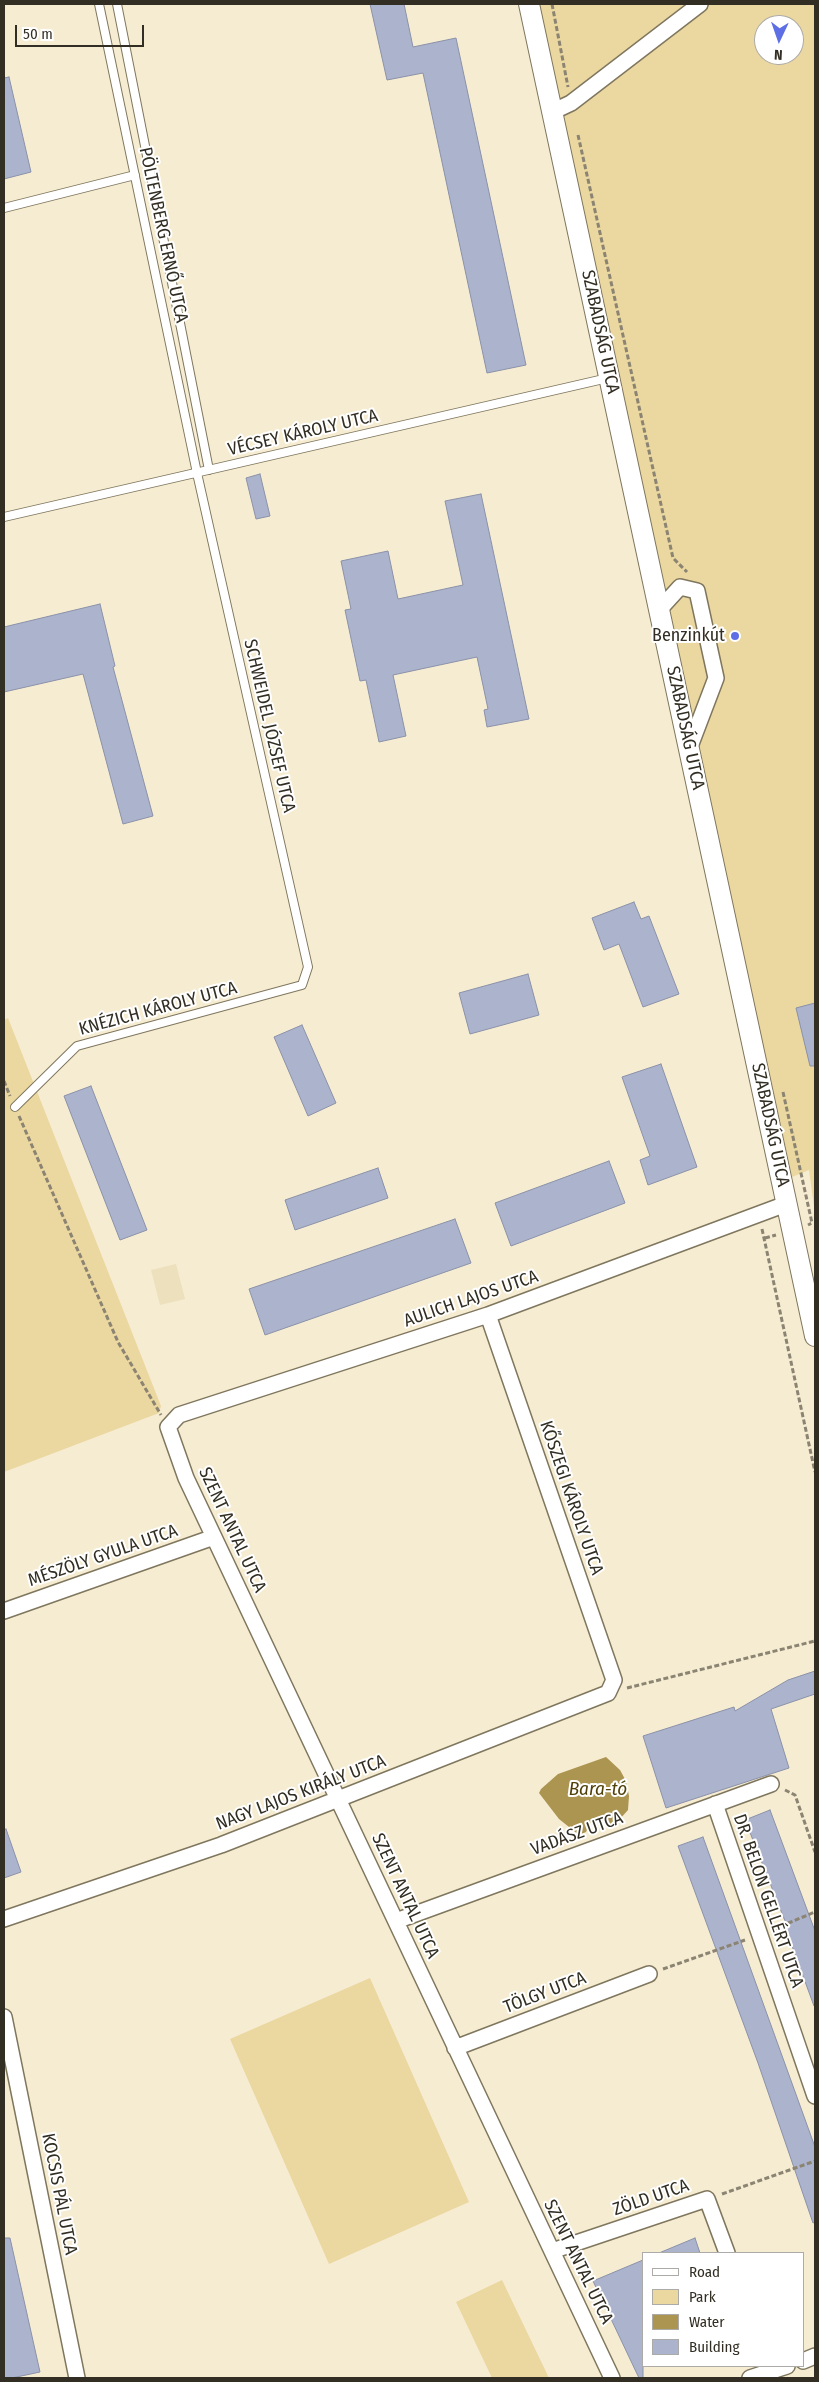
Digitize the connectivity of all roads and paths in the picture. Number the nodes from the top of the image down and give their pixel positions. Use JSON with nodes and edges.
{"nodes":[{"id":1,"x":98,"y":4,"type":"edge"},
{"id":2,"x":117,"y":4,"type":"edge"},
{"id":3,"x":529,"y":4,"type":"edge"},
{"id":4,"x":700,"y":4,"type":"edge"},
{"id":5,"x":552,"y":112,"type":"junction"},
{"id":6,"x":135,"y":175,"type":"junction"},
{"id":7,"x":4,"y":208,"type":"edge"},
{"id":8,"x":610,"y":377,"type":"junction"},
{"id":9,"x":209,"y":470,"type":"junction"},
{"id":10,"x":197,"y":473,"type":"junction"},
{"id":11,"x":4,"y":517,"type":"edge"},
{"id":12,"x":659,"y":610,"type":"junction"},
{"id":13,"x":689,"y":749,"type":"junction"},
{"id":14,"x":302,"y":986,"type":"joint"},
{"id":15,"x":4,"y":1081,"type":"edge"},
{"id":16,"x":15,"y":1107,"type":"junction"},
{"id":17,"x":786,"y":1204,"type":"junction"},
{"id":18,"x":758,"y":1215,"type":"junction"},
{"id":19,"x":488,"y":1315,"type":"junction"},
{"id":20,"x":815,"y":1336,"type":"edge"},
{"id":21,"x":168,"y":1427,"type":"junction"},
{"id":22,"x":815,"y":1472,"type":"edge"},
{"id":23,"x":214,"y":1537,"type":"junction"},
{"id":24,"x":4,"y":1611,"type":"edge"},
{"id":25,"x":815,"y":1641,"type":"edge"},
{"id":26,"x":608,"y":1693,"type":"junction"},
{"id":27,"x":772,"y":1784,"type":"joint"},
{"id":28,"x":339,"y":1799,"type":"junction"},
{"id":29,"x":715,"y":1804,"type":"junction"},
{"id":30,"x":815,"y":1852,"type":"edge"},
{"id":31,"x":815,"y":1912,"type":"edge"},
{"id":32,"x":4,"y":1919,"type":"edge"},
{"id":33,"x":396,"y":1921,"type":"junction"},
{"id":34,"x":760,"y":1935,"type":"junction"},
{"id":35,"x":649,"y":1974,"type":"joint"},
{"id":36,"x":4,"y":2017,"type":"edge"},
{"id":37,"x":455,"y":2048,"type":"junction"},
{"id":38,"x":815,"y":2096,"type":"edge"},
{"id":39,"x":815,"y":2161,"type":"edge"},
{"id":40,"x":707,"y":2199,"type":"junction"},
{"id":41,"x":552,"y":2251,"type":"junction"},
{"id":42,"x":727,"y":2252,"type":"edge"},
{"id":43,"x":784,"y":2367,"type":"edge"},
{"id":44,"x":76,"y":2378,"type":"edge"},
{"id":45,"x":612,"y":2378,"type":"edge"},
{"id":46,"x":750,"y":2378,"type":"edge"}],
"edges":[{"from":1,"to":6,"type":"lane","name":"PÖLTENBERG ERNŐ UTCA"},
{"from":2,"to":9,"type":"lane"},
{"from":3,"to":5,"type":"main road","name":"SZABADSÁG UTCA"},
{"from":4,"to":5,"type":"street"},
{"from":5,"to":8,"type":"main road","name":"SZABADSÁG UTCA"},
{"from":6,"to":7,"type":"lane"},
{"from":6,"to":10,"type":"lane","name":"PÖLTENBERG ERNŐ UTCA"},
{"from":8,"to":9,"type":"lane","name":"VÉCSEY KÁROLY UTCA"},
{"from":8,"to":12,"type":"main road","name":"SZABADSÁG UTCA"},
{"from":9,"to":10,"type":"lane","name":"VÉCSEY KÁROLY UTCA"},
{"from":10,"to":11,"type":"lane","name":"VÉCSEY KÁROLY UTCA"},
{"from":10,"to":14,"type":"lane","name":"SCHWEIDEL JÓZSEF UTCA"},
{"from":12,"to":13,"type":"main road","name":"SZABADSÁG UTCA"},
{"from":12,"to":13,"type":"street"},
{"from":13,"to":17,"type":"main road","name":"SZABADSÁG UTCA"},
{"from":14,"to":16,"type":"lane","name":"KNÉZICH KÁROLY UTCA"},
{"from":15,"to":16,"type":"path"},
{"from":16,"to":21,"type":"path"},
{"from":17,"to":18,"type":"street","name":"AULICH LAJOS UTCA"},
{"from":17,"to":20,"type":"main road","name":"SZABADSÁG UTCA"},
{"from":18,"to":19,"type":"street","name":"AULICH LAJOS UTCA"},
{"from":18,"to":22,"type":"path"},
{"from":19,"to":21,"type":"street","name":"AULICH LAJOS UTCA"},
{"from":19,"to":26,"type":"street","name":"KŐSZEGI KÁROLY UTCA"},
{"from":21,"to":23,"type":"street","name":"SZENT ANTAL UTCA"},
{"from":23,"to":24,"type":"street","name":"MÉSZÖLY GYULA UTCA"},
{"from":23,"to":28,"type":"street","name":"SZENT ANTAL UTCA"},
{"from":25,"to":26,"type":"path"},
{"from":26,"to":28,"type":"street","name":"NAGY LAJOS KIRÁLY UTCA"},
{"from":27,"to":29,"type":"street","name":"VADÁSZ UTCA"},
{"from":27,"to":30,"type":"path"},
{"from":28,"to":32,"type":"street","name":"NAGY LAJOS KIRÁLY UTCA"},
{"from":28,"to":33,"type":"street","name":"SZENT ANTAL UTCA"},
{"from":29,"to":33,"type":"street","name":"VADÁSZ UTCA"},
{"from":29,"to":34,"type":"street","name":"DR. BELON GELLÉRT UTCA"},
{"from":31,"to":34,"type":"path"},
{"from":33,"to":37,"type":"street","name":"SZENT ANTAL UTCA"},
{"from":34,"to":35,"type":"path"},
{"from":34,"to":38,"type":"street","name":"DR. BELON GELLÉRT UTCA"},
{"from":35,"to":37,"type":"street","name":"TÖLGY UTCA"},
{"from":36,"to":44,"type":"street","name":"KOCSIS PÁL UTCA"},
{"from":37,"to":41,"type":"street","name":"SZENT ANTAL UTCA"},
{"from":39,"to":40,"type":"path"},
{"from":40,"to":41,"type":"street","name":"ZÖLD UTCA"},
{"from":40,"to":42,"type":"street","name":"ZÖLD UTCA"},
{"from":41,"to":45,"type":"street","name":"SZENT ANTAL UTCA"},
{"from":43,"to":46,"type":"street"}]}
